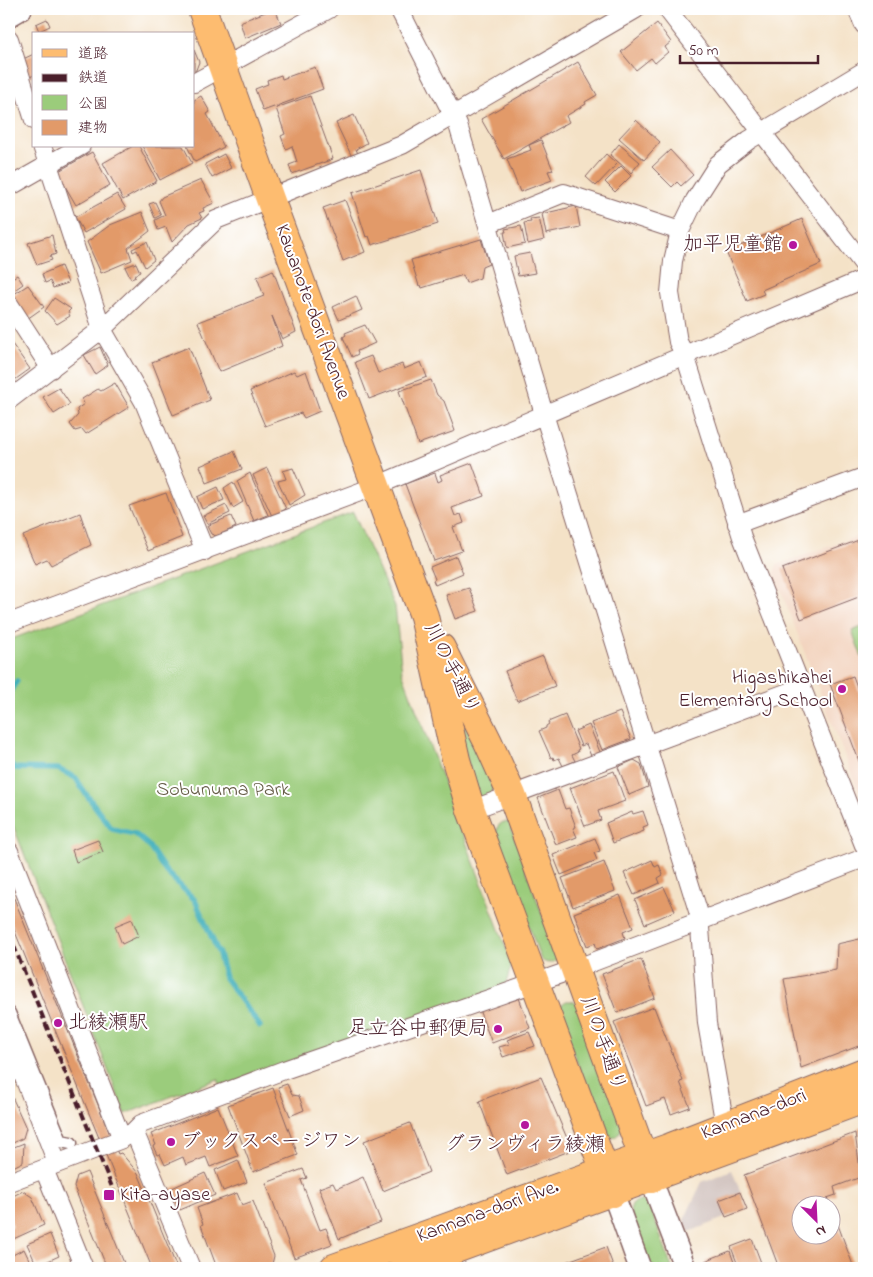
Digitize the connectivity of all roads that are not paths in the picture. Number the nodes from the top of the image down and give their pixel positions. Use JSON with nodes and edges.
{"nodes":[{"id":1,"x":21,"y":9,"type":"edge"},
{"id":2,"x":202,"y":9,"type":"edge"},
{"id":3,"x":329,"y":9,"type":"edge"},
{"id":4,"x":399,"y":9,"type":"edge"},
{"id":5,"x":636,"y":9,"type":"edge"},
{"id":6,"x":667,"y":9,"type":"edge"},
{"id":7,"x":857,"y":9,"type":"edge"},
{"id":8,"x":9,"y":16,"type":"edge"},
{"id":9,"x":864,"y":25,"type":"edge"},
{"id":10,"x":9,"y":39,"type":"edge"},
{"id":11,"x":224,"y":66,"type":"junction"},
{"id":12,"x":864,"y":71,"type":"edge"},
{"id":13,"x":195,"y":82,"type":"edge"},
{"id":14,"x":32,"y":114,"type":"edge"},
{"id":15,"x":453,"y":116,"type":"junction"},
{"id":16,"x":762,"y":133,"type":"junction"},
{"id":17,"x":43,"y":148,"type":"edge"},
{"id":18,"x":78,"y":148,"type":"edge"},
{"id":19,"x":48,"y":165,"type":"junction"},
{"id":20,"x":9,"y":187,"type":"edge"},
{"id":21,"x":270,"y":199,"type":"junction"},
{"id":22,"x":488,"y":224,"type":"junction"},
{"id":23,"x":680,"y":231,"type":"junction"},
{"id":24,"x":864,"y":265,"type":"edge"},
{"id":25,"x":864,"y":279,"type":"edge"},
{"id":26,"x":9,"y":304,"type":"edge"},
{"id":27,"x":102,"y":330,"type":"junction"},
{"id":28,"x":685,"y":355,"type":"junction"},
{"id":29,"x":51,"y":369,"type":"junction"},
{"id":30,"x":9,"y":400,"type":"edge"},
{"id":31,"x":544,"y":414,"type":"junction"},
{"id":32,"x":864,"y":477,"type":"edge"},
{"id":33,"x":376,"y":486,"type":"junction"},
{"id":34,"x":737,"y":524,"type":"junction"},
{"id":35,"x":205,"y":550,"type":"junction"},
{"id":36,"x":424,"y":616,"type":"junction"},
{"id":37,"x":11,"y":617,"type":"edge"},
{"id":38,"x":802,"y":687,"type":"junction"},
{"id":39,"x":646,"y":746,"type":"junction"},
{"id":40,"x":512,"y":795,"type":"junction"},
{"id":41,"x":471,"y":810,"type":"junction"},
{"id":42,"x":864,"y":845,"type":"edge"},
{"id":43,"x":9,"y":851,"type":"edge"},
{"id":44,"x":864,"y":858,"type":"edge"},
{"id":45,"x":700,"y":921,"type":"junction"},
{"id":46,"x":574,"y":969,"type":"junction"},
{"id":47,"x":535,"y":983,"type":"junction"},
{"id":48,"x":9,"y":1013,"type":"edge"},
{"id":49,"x":9,"y":1039,"type":"edge"},
{"id":50,"x":13,"y":1061,"type":"edge"},
{"id":51,"x":864,"y":1072,"type":"edge"},
{"id":52,"x":864,"y":1099,"type":"edge"},
{"id":53,"x":725,"y":1126,"type":"junction"},
{"id":54,"x":128,"y":1135,"type":"junction"},
{"id":55,"x":71,"y":1143,"type":"dead end"},
{"id":56,"x":51,"y":1166,"type":"junction"},
{"id":57,"x":647,"y":1168,"type":"junction"},
{"id":58,"x":608,"y":1181,"type":"junction"},
{"id":59,"x":9,"y":1182,"type":"edge"},
{"id":60,"x":84,"y":1268,"type":"edge"},
{"id":61,"x":191,"y":1268,"type":"edge"},
{"id":62,"x":334,"y":1268,"type":"edge"},
{"id":63,"x":404,"y":1268,"type":"edge"},
{"id":64,"x":640,"y":1268,"type":"edge"},
{"id":65,"x":685,"y":1268,"type":"edge"}],
"edges":[{"from":1,"to":8,"type":"street"},
{"from":2,"to":11,"type":"main road","name":"Kawanote-dori Avenue"},
{"from":3,"to":11,"type":"street"},
{"from":4,"to":15,"type":"street"},
{"from":5,"to":15,"type":"street"},
{"from":6,"to":16,"type":"street"},
{"from":7,"to":9,"type":"street"},
{"from":10,"to":14,"type":"street"},
{"from":11,"to":13,"type":"street"},
{"from":11,"to":21,"type":"main road","name":"Kawanote-dori Avenue"},
{"from":12,"to":16,"type":"street"},
{"from":15,"to":21,"type":"street"},
{"from":15,"to":22,"type":"street"},
{"from":16,"to":23,"type":"street"},
{"from":16,"to":24,"type":"street"},
{"from":17,"to":19,"type":"street"},
{"from":18,"to":19,"type":"street"},
{"from":19,"to":20,"type":"street"},
{"from":19,"to":27,"type":"street"},
{"from":21,"to":27,"type":"street"},
{"from":21,"to":33,"type":"main road","name":"Kawanote-dori Avenue"},
{"from":22,"to":23,"type":"street"},
{"from":22,"to":31,"type":"street"},
{"from":23,"to":28,"type":"street"},
{"from":25,"to":28,"type":"street"},
{"from":26,"to":29,"type":"street"},
{"from":27,"to":29,"type":"street"},
{"from":27,"to":35,"type":"street"},
{"from":28,"to":31,"type":"street"},
{"from":28,"to":34,"type":"street"},
{"from":29,"to":30,"type":"street"},
{"from":31,"to":33,"type":"street"},
{"from":31,"to":39,"type":"street"},
{"from":32,"to":34,"type":"street"},
{"from":33,"to":35,"type":"street"},
{"from":33,"to":36,"type":"main road","name":"Kawanote-dori Avenue"},
{"from":34,"to":38,"type":"street"},
{"from":35,"to":37,"type":"street"},
{"from":36,"to":40,"type":"main road","name":"川の手通り"},
{"from":36,"to":41,"type":"main road","name":"川の手通り"},
{"from":38,"to":39,"type":"street"},
{"from":38,"to":42,"type":"street"},
{"from":39,"to":40,"type":"street"},
{"from":39,"to":45,"type":"street"},
{"from":40,"to":41,"type":"street"},
{"from":40,"to":46,"type":"main road","name":"川の手通り"},
{"from":41,"to":47,"type":"main road","name":"川の手通り"},
{"from":43,"to":54,"type":"street"},
{"from":44,"to":45,"type":"street"},
{"from":45,"to":46,"type":"street"},
{"from":45,"to":53,"type":"street"},
{"from":46,"to":47,"type":"street"},
{"from":46,"to":57,"type":"main road","name":"川の手通り"},
{"from":47,"to":54,"type":"street"},
{"from":47,"to":58,"type":"main road","name":"川の手通り"},
{"from":48,"to":55,"type":"street"},
{"from":49,"to":50,"type":"street"},
{"from":50,"to":56,"type":"street"},
{"from":51,"to":53,"type":"main road","name":"Kannana-dori"},
{"from":52,"to":57,"type":"main road","name":"Kannana-dori"},
{"from":53,"to":57,"type":"main road","name":"Kannana-dori"},
{"from":54,"to":56,"type":"street"},
{"from":54,"to":61,"type":"street"},
{"from":56,"to":59,"type":"street"},
{"from":56,"to":60,"type":"street"},
{"from":57,"to":58,"type":"main road","name":"Kannana-dori Ave."},
{"from":57,"to":65,"type":"street"},
{"from":58,"to":62,"type":"main road","name":"Kannana-dori Ave."},
{"from":58,"to":63,"type":"main road","name":"Kannana-dori Ave."},
{"from":58,"to":64,"type":"street"}]}
